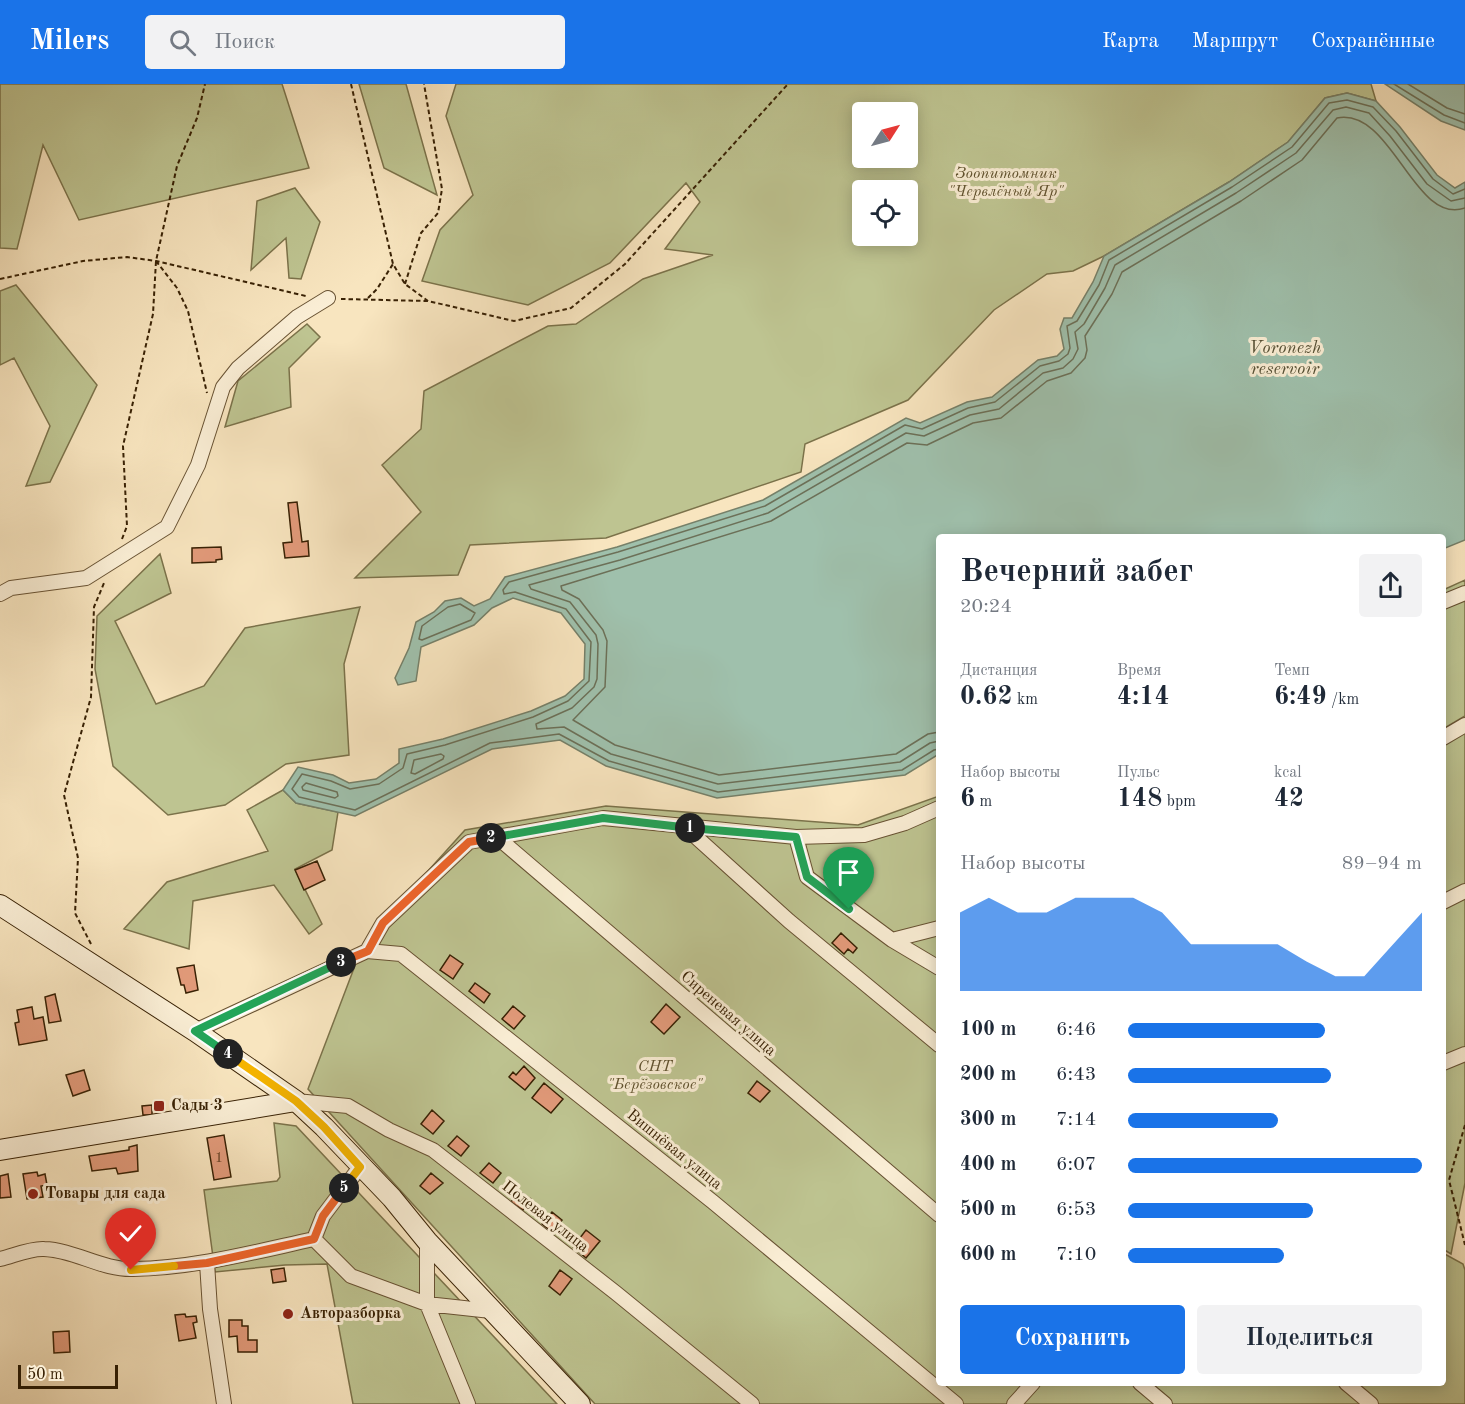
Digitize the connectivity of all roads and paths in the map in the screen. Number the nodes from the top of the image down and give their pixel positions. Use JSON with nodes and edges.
{"nodes":[{"id":1,"x":205,"y":84,"type":"edge"},
{"id":2,"x":351,"y":84,"type":"edge"},
{"id":3,"x":424,"y":84,"type":"edge"},
{"id":4,"x":788,"y":84,"type":"edge"},
{"id":5,"x":156,"y":261,"type":"junction"},
{"id":6,"x":393,"y":264,"type":"junction"},
{"id":7,"x":0,"y":279,"type":"edge"},
{"id":8,"x":405,"y":284,"type":"junction"},
{"id":9,"x":328,"y":298,"type":"junction"},
{"id":10,"x":367,"y":299,"type":"junction"},
{"id":11,"x":428,"y":301,"type":"junction"},
{"id":12,"x":213,"y":417,"type":"junction"},
{"id":13,"x":111,"y":563,"type":"junction"},
{"id":14,"x":1465,"y":593,"type":"edge"},
{"id":15,"x":0,"y":594,"type":"edge"},
{"id":16,"x":1446,"y":601,"type":"edge"},
{"id":17,"x":1465,"y":726,"type":"edge"},
{"id":18,"x":1446,"y":736,"type":"edge"},
{"id":19,"x":936,"y":809,"type":"edge"},
{"id":20,"x":685,"y":827,"type":"junction"},
{"id":21,"x":497,"y":837,"type":"junction"},
{"id":22,"x":796,"y":837,"type":"junction"},
{"id":23,"x":1465,"y":891,"type":"edge"},
{"id":24,"x":1446,"y":900,"type":"edge"},
{"id":25,"x":0,"y":905,"type":"edge"},
{"id":26,"x":936,"y":929,"type":"edge"},
{"id":27,"x":892,"y":940,"type":"junction"},
{"id":28,"x":368,"y":951,"type":"junction"},
{"id":29,"x":936,"y":966,"type":"edge"},
{"id":30,"x":107,"y":973,"type":"junction"},
{"id":31,"x":195,"y":1031,"type":"junction"},
{"id":32,"x":936,"y":1043,"type":"edge"},
{"id":33,"x":1465,"y":1054,"type":"edge"},
{"id":34,"x":1446,"y":1062,"type":"edge"},
{"id":35,"x":296,"y":1101,"type":"junction"},
{"id":36,"x":1465,"y":1125,"type":"edge"},
{"id":37,"x":0,"y":1150,"type":"edge"},
{"id":38,"x":360,"y":1167,"type":"junction"},
{"id":39,"x":936,"y":1212,"type":"edge"},
{"id":40,"x":314,"y":1239,"type":"junction"},
{"id":41,"x":427,"y":1241,"type":"junction"},
{"id":42,"x":1465,"y":1245,"type":"edge"},
{"id":43,"x":0,"y":1260,"type":"edge"},
{"id":44,"x":207,"y":1263,"type":"junction"},
{"id":45,"x":427,"y":1304,"type":"junction"},
{"id":46,"x":491,"y":1311,"type":"junction"},
{"id":47,"x":1030,"y":1386,"type":"edge"},
{"id":48,"x":1144,"y":1386,"type":"edge"},
{"id":49,"x":1350,"y":1386,"type":"edge"},
{"id":50,"x":224,"y":1404,"type":"edge"},
{"id":51,"x":468,"y":1404,"type":"edge"},
{"id":52,"x":580,"y":1404,"type":"edge"},
{"id":53,"x":752,"y":1404,"type":"edge"},
{"id":54,"x":956,"y":1404,"type":"edge"},
{"id":55,"x":1014,"y":1404,"type":"edge"},
{"id":56,"x":1165,"y":1404,"type":"edge"},
{"id":57,"x":1371,"y":1404,"type":"edge"}],
"edges":[{"from":1,"to":5,"type":"path"},
{"from":2,"to":6,"type":"path"},
{"from":3,"to":8,"type":"path"},
{"from":4,"to":11,"type":"path"},
{"from":5,"to":7,"type":"path"},
{"from":5,"to":9,"type":"path"},
{"from":5,"to":12,"type":"path"},
{"from":5,"to":13,"type":"path"},
{"from":6,"to":8,"type":"path"},
{"from":6,"to":10,"type":"path"},
{"from":8,"to":11,"type":"path"},
{"from":9,"to":10,"type":"path"},
{"from":9,"to":12,"type":"street"},
{"from":10,"to":11,"type":"path"},
{"from":12,"to":13,"type":"street"},
{"from":13,"to":15,"type":"street"},
{"from":13,"to":30,"type":"path"},
{"from":14,"to":16,"type":"street"},
{"from":17,"to":18,"type":"street"},
{"from":19,"to":22,"type":"street"},
{"from":20,"to":21,"type":"street"},
{"from":20,"to":22,"type":"street"},
{"from":20,"to":32,"type":"street"},
{"from":21,"to":28,"type":"street"},
{"from":21,"to":39,"type":"street","name":"Сиреневая улица"},
{"from":22,"to":27,"type":"street"},
{"from":23,"to":24,"type":"street"},
{"from":25,"to":30,"type":"street"},
{"from":26,"to":27,"type":"street"},
{"from":27,"to":29,"type":"street"},
{"from":28,"to":31,"type":"street","name":"Вишнёвая улица"},
{"from":28,"to":54,"type":"street","name":"Вишнёвая улица"},
{"from":30,"to":31,"type":"street"},
{"from":31,"to":35,"type":"street"},
{"from":33,"to":34,"type":"street"},
{"from":35,"to":37,"type":"street"},
{"from":35,"to":38,"type":"street"},
{"from":35,"to":53,"type":"street","name":"Полевая улица"},
{"from":36,"to":42,"type":"path"},
{"from":38,"to":40,"type":"street"},
{"from":38,"to":41,"type":"street"},
{"from":40,"to":44,"type":"street"},
{"from":40,"to":45,"type":"street"},
{"from":41,"to":45,"type":"street"},
{"from":41,"to":46,"type":"street"},
{"from":43,"to":44,"type":"street"},
{"from":44,"to":50,"type":"street"},
{"from":45,"to":46,"type":"street"},
{"from":45,"to":51,"type":"street"},
{"from":46,"to":52,"type":"street"},
{"from":47,"to":55,"type":"street"},
{"from":48,"to":56,"type":"street"},
{"from":49,"to":57,"type":"street"}]}
